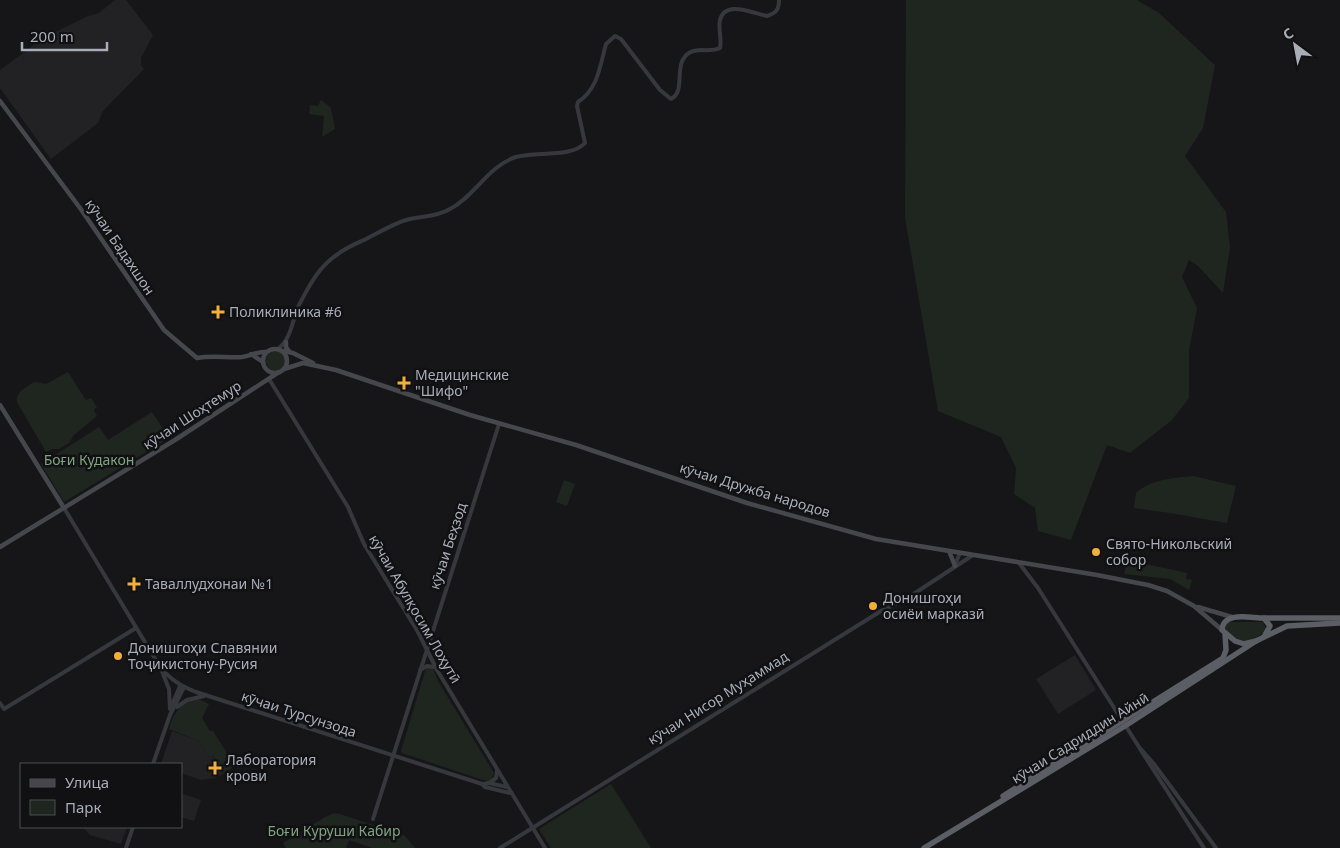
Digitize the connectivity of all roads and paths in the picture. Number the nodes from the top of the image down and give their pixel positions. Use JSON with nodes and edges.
{"nodes":[{"id":1,"x":780,"y":0,"type":"edge"},
{"id":2,"x":0,"y":101,"type":"edge"},
{"id":3,"x":286,"y":342,"type":"junction"},
{"id":4,"x":280,"y":350,"type":"junction"},
{"id":5,"x":266,"y":352,"type":"junction"},
{"id":6,"x":293,"y":354,"type":"junction"},
{"id":7,"x":249,"y":355,"type":"junction"},
{"id":8,"x":263,"y":362,"type":"junction"},
{"id":9,"x":316,"y":365,"type":"junction"},
{"id":10,"x":266,"y":369,"type":"junction"},
{"id":11,"x":284,"y":369,"type":"junction"},
{"id":12,"x":279,"y":372,"type":"junction"},
{"id":13,"x":269,"y":379,"type":"junction"},
{"id":14,"x":0,"y":405,"type":"edge"},
{"id":15,"x":499,"y":424,"type":"junction"},
{"id":16,"x":64,"y":508,"type":"junction"},
{"id":17,"x":0,"y":547,"type":"edge"},
{"id":18,"x":949,"y":551,"type":"junction"},
{"id":19,"x":960,"y":553,"type":"junction"},
{"id":20,"x":973,"y":555,"type":"junction"},
{"id":21,"x":1019,"y":563,"type":"junction"},
{"id":22,"x":954,"y":566,"type":"junction"},
{"id":23,"x":1031,"y":570,"type":"junction"},
{"id":24,"x":950,"y":571,"type":"junction"},
{"id":25,"x":1194,"y":606,"type":"junction"},
{"id":26,"x":1232,"y":617,"type":"junction"},
{"id":27,"x":1264,"y":618,"type":"junction"},
{"id":28,"x":1340,"y":618,"type":"edge"},
{"id":29,"x":1340,"y":623,"type":"edge"},
{"id":30,"x":136,"y":628,"type":"junction"},
{"id":31,"x":433,"y":629,"type":"junction"},
{"id":32,"x":418,"y":632,"type":"junction"},
{"id":33,"x":1224,"y":632,"type":"junction"},
{"id":34,"x":1265,"y":635,"type":"junction"},
{"id":35,"x":1256,"y":641,"type":"junction"},
{"id":36,"x":428,"y":649,"type":"junction"},
{"id":37,"x":160,"y":667,"type":"junction"},
{"id":38,"x":435,"y":667,"type":"junction"},
{"id":39,"x":420,"y":670,"type":"junction"},
{"id":40,"x":182,"y":686,"type":"junction"},
{"id":41,"x":207,"y":696,"type":"junction"},
{"id":42,"x":0,"y":703,"type":"edge"},
{"id":43,"x":172,"y":710,"type":"junction"},
{"id":44,"x":1123,"y":724,"type":"junction"},
{"id":45,"x":1139,"y":747,"type":"junction"},
{"id":46,"x":393,"y":755,"type":"junction"},
{"id":47,"x":152,"y":763,"type":"edge"},
{"id":48,"x":497,"y":771,"type":"junction"},
{"id":49,"x":489,"y":783,"type":"junction"},
{"id":50,"x":482,"y":784,"type":"junction"},
{"id":51,"x":506,"y":786,"type":"junction"},
{"id":52,"x":510,"y":793,"type":"junction"},
{"id":53,"x":373,"y":819,"type":"dead end"},
{"id":54,"x":133,"y":828,"type":"edge"},
{"id":55,"x":532,"y":828,"type":"junction"},
{"id":56,"x":1211,"y":842,"type":"junction"},
{"id":57,"x":1204,"y":847,"type":"edge"},
{"id":58,"x":126,"y":848,"type":"edge"},
{"id":59,"x":500,"y":848,"type":"edge"},
{"id":60,"x":545,"y":848,"type":"edge"},
{"id":61,"x":918,"y":848,"type":"edge"},
{"id":62,"x":924,"y":848,"type":"edge"},
{"id":63,"x":1216,"y":848,"type":"edge"}],
"edges":[{"from":1,"to":3,"type":"street"},
{"from":2,"to":7,"type":"main road","name":"кӯчаи Бадахшон"},
{"from":3,"to":4,"type":"street"},
{"from":3,"to":6,"type":"main road"},
{"from":4,"to":5,"type":"main road"},
{"from":4,"to":6,"type":"main road"},
{"from":4,"to":11,"type":"main road"},
{"from":5,"to":7,"type":"main road","name":"кӯчаи Бадахшон"},
{"from":5,"to":8,"type":"main road"},
{"from":6,"to":9,"type":"main road"},
{"from":7,"to":8,"type":"main road"},
{"from":8,"to":10,"type":"main road"},
{"from":9,"to":11,"type":"main road"},
{"from":9,"to":15,"type":"main road","name":"кӯчаи Дружба народов"},
{"from":10,"to":12,"type":"main road"},
{"from":10,"to":13,"type":"main road"},
{"from":11,"to":12,"type":"main road"},
{"from":12,"to":13,"type":"main road","name":"кӯчаи Шоҳтемур"},
{"from":13,"to":16,"type":"main road","name":"кӯчаи Шоҳтемур"},
{"from":13,"to":32,"type":"street","name":"кӯчаи Абулқосим Лоҳутӣ"},
{"from":14,"to":16,"type":"main road"},
{"from":15,"to":18,"type":"main road","name":"кӯчаи Дружба народов"},
{"from":15,"to":31,"type":"street","name":"кӯчаи Беҳзод"},
{"from":16,"to":17,"type":"main road","name":"кӯчаи Шоҳтемур"},
{"from":16,"to":30,"type":"street","name":"кӯчаи Турсунзода"},
{"from":18,"to":19,"type":"main road","name":"кӯчаи Дружба народов"},
{"from":18,"to":22,"type":"main road"},
{"from":19,"to":20,"type":"main road","name":"кӯчаи Дружба народов"},
{"from":19,"to":22,"type":"street","name":"кӯчаи Нисор Муҳаммад"},
{"from":20,"to":21,"type":"main road","name":"кӯчаи Дружба народов"},
{"from":20,"to":24,"type":"street","name":"кӯчаи Нисор Муҳаммад"},
{"from":21,"to":23,"type":"main road","name":"кӯчаи Дружба народов"},
{"from":21,"to":23,"type":"street"},
{"from":22,"to":24,"type":"street","name":"кӯчаи Нисор Муҳаммад"},
{"from":23,"to":25,"type":"main road","name":"кӯчаи Дружба народов"},
{"from":23,"to":44,"type":"street"},
{"from":24,"to":55,"type":"street","name":"кӯчаи Нисор Муҳаммад"},
{"from":25,"to":26,"type":"main road"},
{"from":25,"to":33,"type":"main road"},
{"from":26,"to":27,"type":"highway"},
{"from":26,"to":33,"type":"highway"},
{"from":27,"to":28,"type":"highway"},
{"from":27,"to":34,"type":"highway"},
{"from":29,"to":34,"type":"highway"},
{"from":30,"to":37,"type":"street","name":"кӯчаи Турсунзода"},
{"from":30,"to":42,"type":"street"},
{"from":31,"to":32,"type":"street"},
{"from":31,"to":36,"type":"street","name":"кӯчаи Беҳзод"},
{"from":32,"to":36,"type":"street","name":"кӯчаи Абулқосим Лоҳутӣ"},
{"from":33,"to":35,"type":"highway"},
{"from":33,"to":44,"type":"highway","name":"кӯчаи Садриддин Айнӣ"},
{"from":34,"to":35,"type":"highway"},
{"from":35,"to":44,"type":"highway","name":"кӯчаи Садриддин Айнӣ"},
{"from":36,"to":38,"type":"street","name":"кӯчаи Абулқосим Лоҳутӣ"},
{"from":36,"to":39,"type":"street","name":"кӯчаи Беҳзод"},
{"from":37,"to":40,"type":"street","name":"кӯчаи Турсунзода"},
{"from":37,"to":43,"type":"street"},
{"from":38,"to":39,"type":"street"},
{"from":38,"to":48,"type":"street","name":"кӯчаи Абулқосим Лоҳутӣ"},
{"from":39,"to":46,"type":"street","name":"кӯчаи Беҳзод"},
{"from":40,"to":41,"type":"street","name":"кӯчаи Турсунзода"},
{"from":40,"to":43,"type":"street"},
{"from":41,"to":43,"type":"street"},
{"from":41,"to":46,"type":"street","name":"кӯчаи Турсунзода"},
{"from":43,"to":47,"type":"street"},
{"from":44,"to":45,"type":"street"},
{"from":44,"to":61,"type":"highway","name":"кӯчаи Садриддин Айнӣ"},
{"from":44,"to":62,"type":"highway","name":"кӯчаи Садриддин Айнӣ"},
{"from":45,"to":56,"type":"street"},
{"from":45,"to":57,"type":"street"},
{"from":46,"to":50,"type":"street","name":"кӯчаи Турсунзода"},
{"from":46,"to":53,"type":"street","name":"кӯчаи Беҳзод"},
{"from":48,"to":49,"type":"street"},
{"from":48,"to":51,"type":"street","name":"кӯчаи Абулқосим Лоҳутӣ"},
{"from":49,"to":50,"type":"street","name":"кӯчаи Турсунзода"},
{"from":49,"to":51,"type":"street","name":"кӯчаи Турсунзода"},
{"from":50,"to":52,"type":"street","name":"кӯчаи Турсунзода"},
{"from":51,"to":52,"type":"street","name":"кӯчаи Абулқосим Лоҳутӣ"},
{"from":52,"to":55,"type":"street","name":"кӯчаи Абулқосим Лоҳутӣ"},
{"from":54,"to":58,"type":"street"},
{"from":55,"to":59,"type":"street","name":"кӯчаи Нисор Муҳаммад"},
{"from":55,"to":60,"type":"street","name":"кӯчаи Абулқосим Лоҳутӣ"},
{"from":56,"to":57,"type":"street"},
{"from":56,"to":63,"type":"street"}]}
